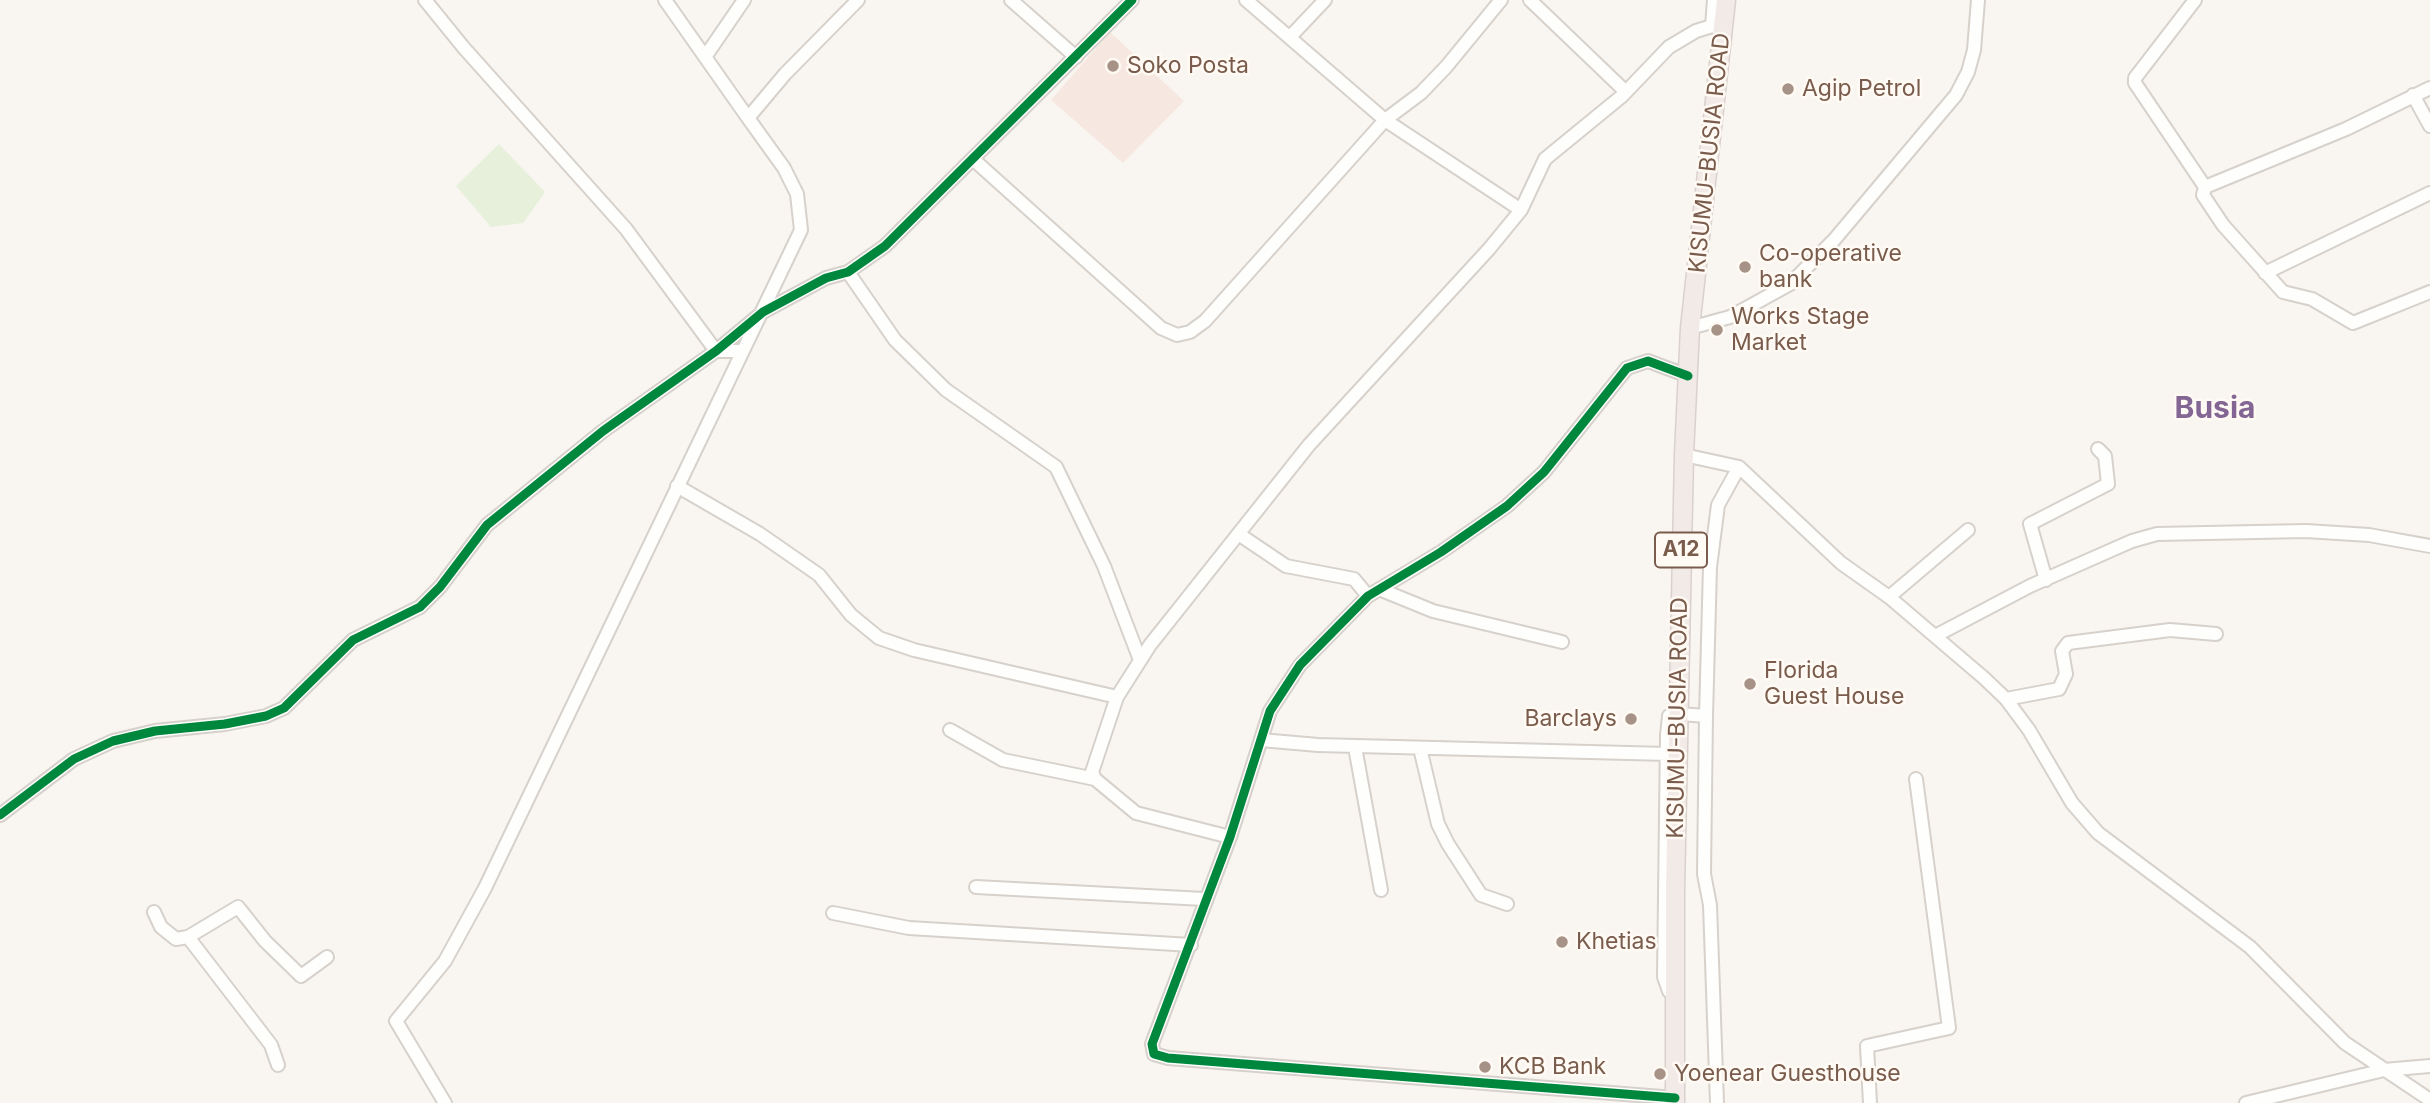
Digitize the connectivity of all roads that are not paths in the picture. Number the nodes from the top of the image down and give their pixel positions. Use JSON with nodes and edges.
{"nodes":[{"id":1,"x":425,"y":0,"type":"edge"},
{"id":2,"x":665,"y":0,"type":"edge"},
{"id":3,"x":744,"y":0,"type":"edge"},
{"id":4,"x":858,"y":0,"type":"edge"},
{"id":5,"x":1011,"y":0,"type":"edge"},
{"id":6,"x":1132,"y":0,"type":"edge"},
{"id":7,"x":1246,"y":0,"type":"edge"},
{"id":8,"x":1325,"y":0,"type":"edge"},
{"id":9,"x":1501,"y":0,"type":"edge"},
{"id":10,"x":1530,"y":0,"type":"edge"},
{"id":11,"x":1714,"y":0,"type":"edge"},
{"id":12,"x":1726,"y":0,"type":"edge"},
{"id":13,"x":1978,"y":0,"type":"edge"},
{"id":14,"x":2195,"y":0,"type":"edge"},
{"id":15,"x":1290,"y":37,"type":"junction"},
{"id":16,"x":705,"y":57,"type":"junction"},
{"id":17,"x":1076,"y":57,"type":"junction"},
{"id":18,"x":2430,"y":88,"type":"edge"},
{"id":19,"x":1626,"y":92,"type":"junction"},
{"id":20,"x":2413,"y":95,"type":"junction"},
{"id":21,"x":748,"y":118,"type":"junction"},
{"id":22,"x":1385,"y":120,"type":"junction"},
{"id":23,"x":2430,"y":126,"type":"edge"},
{"id":24,"x":974,"y":160,"type":"junction"},
{"id":25,"x":2205,"y":187,"type":"junction"},
{"id":26,"x":2430,"y":193,"type":"edge"},
{"id":27,"x":1521,"y":210,"type":"junction"},
{"id":28,"x":848,"y":272,"type":"junction"},
{"id":29,"x":2265,"y":273,"type":"junction"},
{"id":30,"x":2430,"y":292,"type":"edge"},
{"id":31,"x":763,"y":312,"type":"junction"},
{"id":32,"x":1690,"y":328,"type":"junction"},
{"id":33,"x":716,"y":351,"type":"junction"},
{"id":34,"x":742,"y":351,"type":"junction"},
{"id":35,"x":1688,"y":376,"type":"junction"},
{"id":36,"x":2098,"y":449,"type":"dead end"},
{"id":37,"x":1684,"y":455,"type":"junction"},
{"id":38,"x":1740,"y":467,"type":"junction"},
{"id":39,"x":677,"y":486,"type":"junction"},
{"id":40,"x":1968,"y":530,"type":"dead end"},
{"id":41,"x":1240,"y":535,"type":"junction"},
{"id":42,"x":2430,"y":546,"type":"edge"},
{"id":43,"x":2046,"y":580,"type":"junction"},
{"id":44,"x":1374,"y":593,"type":"junction"},
{"id":45,"x":1889,"y":597,"type":"junction"},
{"id":46,"x":2216,"y":634,"type":"dead end"},
{"id":47,"x":1935,"y":636,"type":"junction"},
{"id":48,"x":1562,"y":642,"type":"dead end"},
{"id":49,"x":1140,"y":660,"type":"junction"},
{"id":50,"x":1117,"y":697,"type":"junction"},
{"id":51,"x":2006,"y":699,"type":"junction"},
{"id":52,"x":1680,"y":714,"type":"junction"},
{"id":53,"x":1706,"y":716,"type":"junction"},
{"id":54,"x":950,"y":730,"type":"dead end"},
{"id":55,"x":1261,"y":740,"type":"junction"},
{"id":56,"x":1355,"y":747,"type":"junction"},
{"id":57,"x":1420,"y":748,"type":"junction"},
{"id":58,"x":1667,"y":754,"type":"junction"},
{"id":59,"x":1095,"y":779,"type":"junction"},
{"id":60,"x":1916,"y":779,"type":"dead end"},
{"id":61,"x":0,"y":815,"type":"edge"},
{"id":62,"x":1230,"y":836,"type":"junction"},
{"id":63,"x":976,"y":887,"type":"dead end"},
{"id":64,"x":1381,"y":890,"type":"dead end"},
{"id":65,"x":1204,"y":899,"type":"junction"},
{"id":66,"x":1507,"y":904,"type":"dead end"},
{"id":67,"x":154,"y":912,"type":"dead end"},
{"id":68,"x":833,"y":913,"type":"dead end"},
{"id":69,"x":188,"y":937,"type":"junction"},
{"id":70,"x":1191,"y":945,"type":"junction"},
{"id":71,"x":327,"y":957,"type":"dead end"},
{"id":72,"x":1675,"y":992,"type":"junction"},
{"id":73,"x":278,"y":1065,"type":"dead end"},
{"id":74,"x":2430,"y":1066,"type":"edge"},
{"id":75,"x":2384,"y":1070,"type":"junction"},
{"id":76,"x":1675,"y":1100,"type":"edge"},
{"id":77,"x":2430,"y":1100,"type":"edge"},
{"id":78,"x":445,"y":1103,"type":"edge"},
{"id":79,"x":1717,"y":1103,"type":"edge"},
{"id":80,"x":1870,"y":1103,"type":"edge"},
{"id":81,"x":2246,"y":1103,"type":"edge"}],
"edges":[{"from":1,"to":33,"type":"street"},
{"from":2,"to":16,"type":"street"},
{"from":3,"to":16,"type":"street"},
{"from":4,"to":21,"type":"street"},
{"from":5,"to":17,"type":"street"},
{"from":6,"to":17,"type":"street"},
{"from":7,"to":15,"type":"street"},
{"from":8,"to":15,"type":"street"},
{"from":9,"to":22,"type":"street"},
{"from":10,"to":19,"type":"street"},
{"from":11,"to":19,"type":"street"},
{"from":12,"to":32,"type":"highway","name":"KISUMU-BUSIA ROAD","number":"A12"},
{"from":13,"to":32,"type":"street"},
{"from":14,"to":25,"type":"street"},
{"from":15,"to":22,"type":"street"},
{"from":16,"to":21,"type":"street"},
{"from":17,"to":24,"type":"street"},
{"from":18,"to":20,"type":"street"},
{"from":19,"to":27,"type":"street"},
{"from":20,"to":23,"type":"street"},
{"from":20,"to":25,"type":"street"},
{"from":21,"to":31,"type":"street"},
{"from":22,"to":24,"type":"street"},
{"from":22,"to":27,"type":"street"},
{"from":24,"to":28,"type":"street"},
{"from":25,"to":29,"type":"street"},
{"from":26,"to":29,"type":"street"},
{"from":27,"to":41,"type":"street"},
{"from":28,"to":31,"type":"street"},
{"from":28,"to":49,"type":"street"},
{"from":29,"to":30,"type":"street"},
{"from":31,"to":33,"type":"street"},
{"from":31,"to":34,"type":"street"},
{"from":32,"to":35,"type":"highway","name":"KISUMU-BUSIA ROAD","number":"A12"},
{"from":33,"to":34,"type":"street"},
{"from":33,"to":61,"type":"street"},
{"from":34,"to":39,"type":"street"},
{"from":35,"to":37,"type":"highway","name":"KISUMU-BUSIA ROAD","number":"A12"},
{"from":35,"to":44,"type":"street"},
{"from":36,"to":43,"type":"street"},
{"from":37,"to":38,"type":"street"},
{"from":37,"to":52,"type":"highway","name":"KISUMU-BUSIA ROAD","number":"A12"},
{"from":38,"to":45,"type":"street"},
{"from":38,"to":53,"type":"street"},
{"from":39,"to":50,"type":"street"},
{"from":39,"to":78,"type":"street"},
{"from":40,"to":45,"type":"street"},
{"from":41,"to":44,"type":"street"},
{"from":41,"to":49,"type":"street"},
{"from":42,"to":43,"type":"street"},
{"from":43,"to":47,"type":"street"},
{"from":44,"to":48,"type":"street"},
{"from":44,"to":55,"type":"street"},
{"from":45,"to":47,"type":"street"},
{"from":46,"to":51,"type":"street"},
{"from":47,"to":51,"type":"street"},
{"from":49,"to":50,"type":"street"},
{"from":50,"to":59,"type":"street"},
{"from":51,"to":75,"type":"street"},
{"from":52,"to":53,"type":"street"},
{"from":52,"to":58,"type":"street"},
{"from":52,"to":72,"type":"highway","name":"KISUMU-BUSIA ROAD","number":"A12"},
{"from":53,"to":79,"type":"street"},
{"from":54,"to":59,"type":"street"},
{"from":55,"to":56,"type":"street"},
{"from":55,"to":62,"type":"street"},
{"from":56,"to":57,"type":"street"},
{"from":56,"to":64,"type":"street"},
{"from":57,"to":58,"type":"street"},
{"from":57,"to":66,"type":"street"},
{"from":58,"to":72,"type":"street"},
{"from":59,"to":62,"type":"street"},
{"from":60,"to":80,"type":"street"},
{"from":62,"to":65,"type":"street"},
{"from":63,"to":65,"type":"street"},
{"from":65,"to":70,"type":"street"},
{"from":67,"to":69,"type":"street"},
{"from":68,"to":70,"type":"street"},
{"from":69,"to":71,"type":"street"},
{"from":69,"to":73,"type":"street"},
{"from":70,"to":76,"type":"street"},
{"from":72,"to":76,"type":"highway","name":"KISUMU-BUSIA ROAD","number":"A12"},
{"from":74,"to":75,"type":"street"},
{"from":75,"to":77,"type":"street"},
{"from":75,"to":81,"type":"street"}]}
